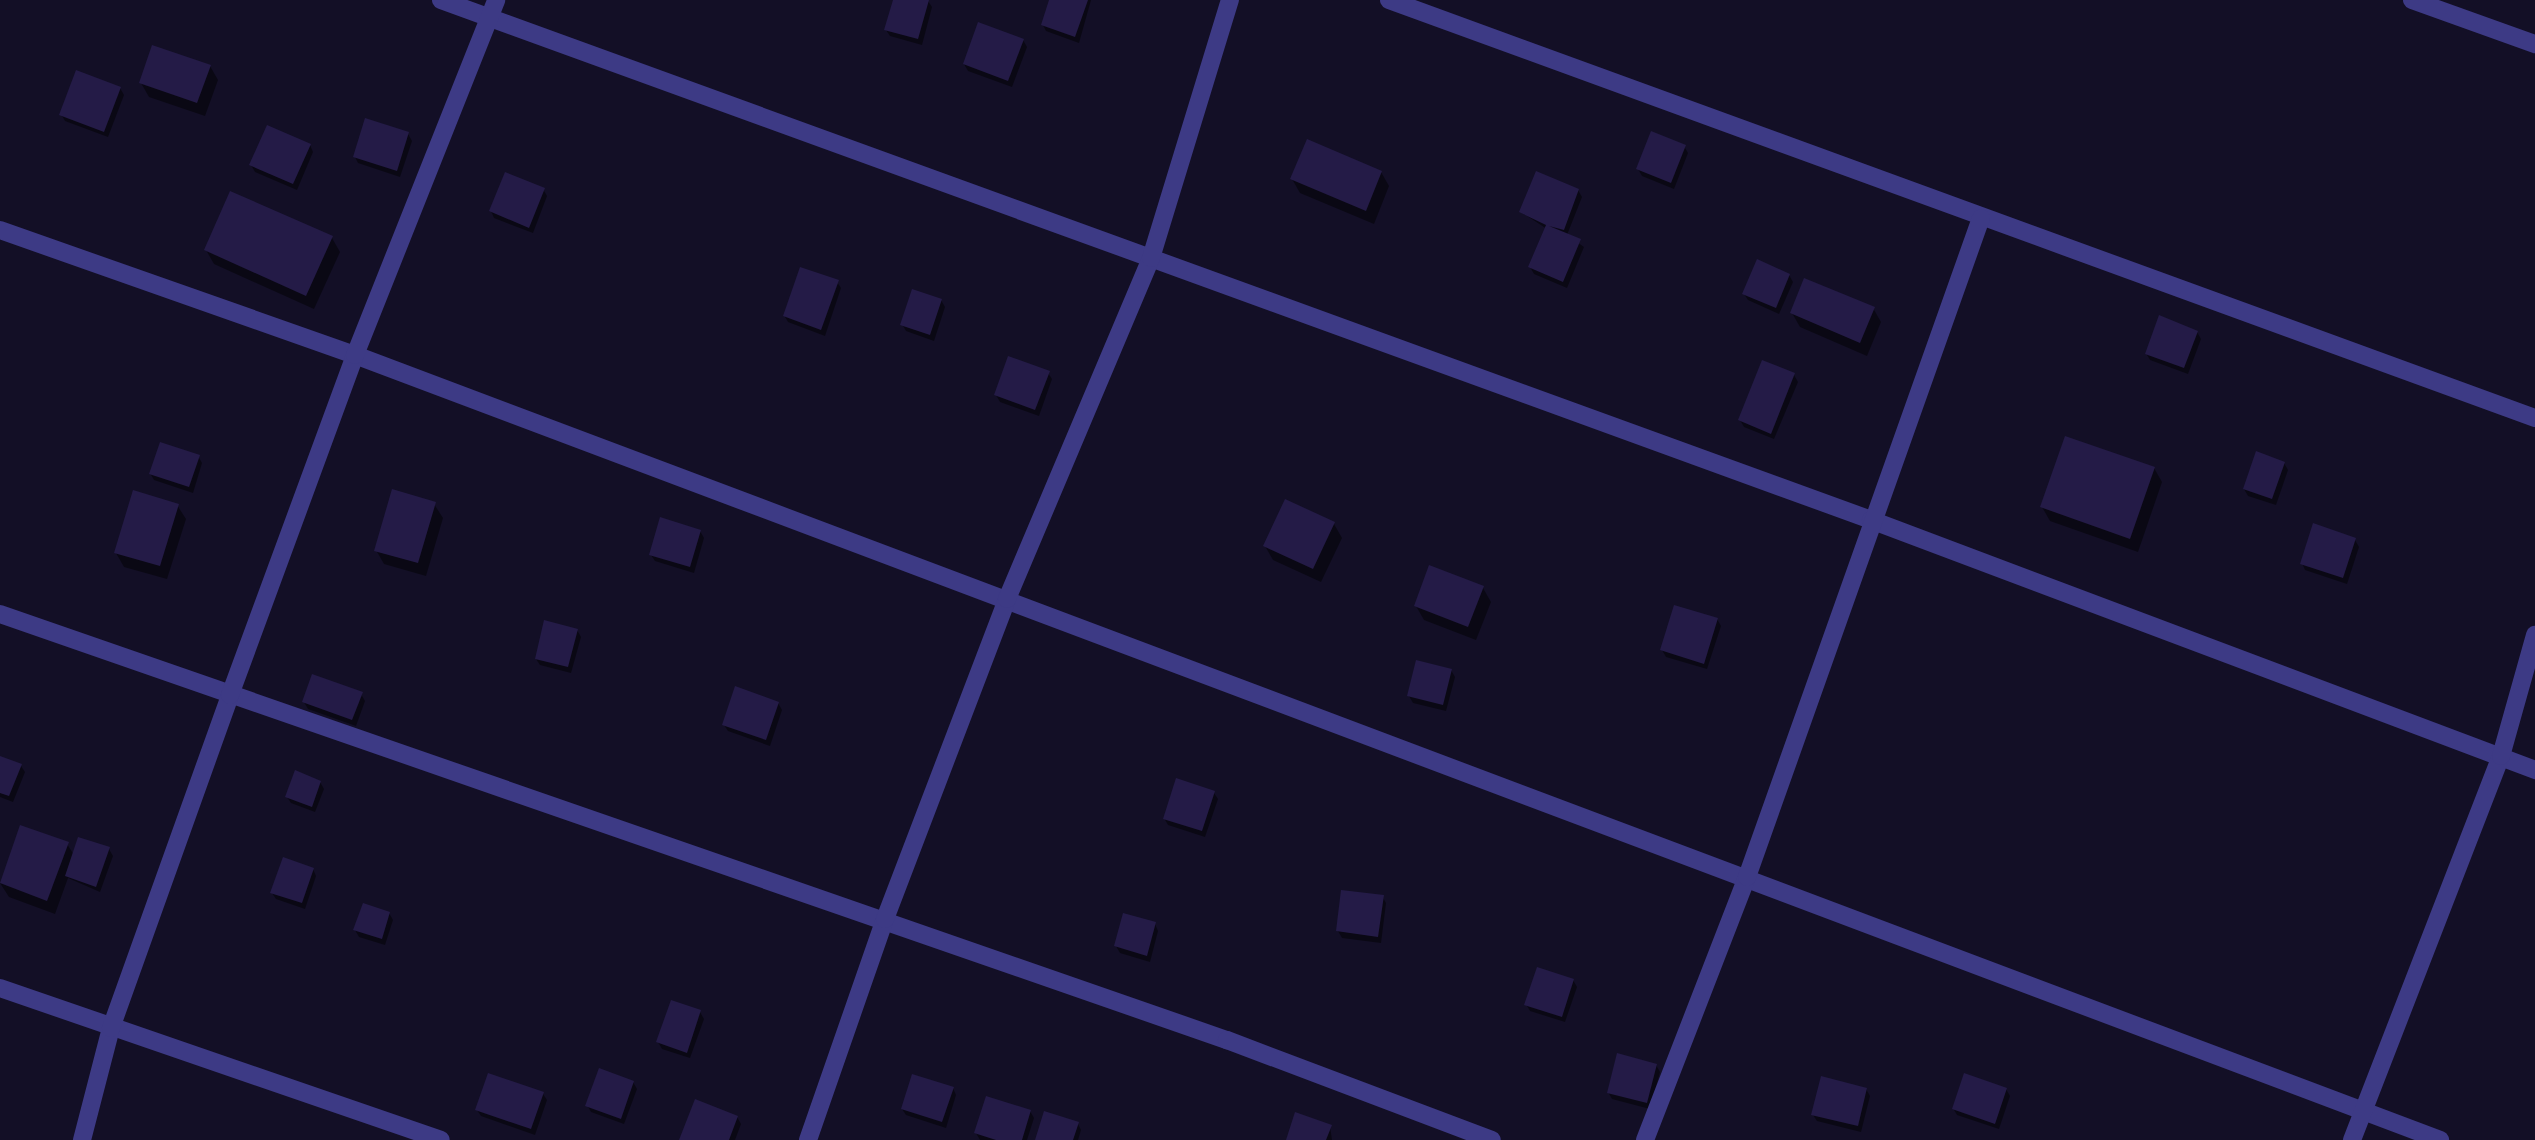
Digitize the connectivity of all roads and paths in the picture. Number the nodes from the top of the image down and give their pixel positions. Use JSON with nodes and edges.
{"nodes":[{"id":1,"x":441,"y":0,"type":"edge"},
{"id":2,"x":1230,"y":0,"type":"edge"},
{"id":3,"x":1389,"y":0,"type":"edge"},
{"id":4,"x":2412,"y":0,"type":"edge"},
{"id":5,"x":493,"y":8,"type":"edge"},
{"id":6,"x":2535,"y":44,"type":"edge"},
{"id":7,"x":1981,"y":218,"type":"junction"},
{"id":8,"x":0,"y":230,"type":"edge"},
{"id":9,"x":1151,"y":258,"type":"junction"},
{"id":10,"x":355,"y":355,"type":"junction"},
{"id":11,"x":2535,"y":418,"type":"edge"},
{"id":12,"x":1871,"y":520,"type":"junction"},
{"id":13,"x":1007,"y":599,"type":"junction"},
{"id":14,"x":0,"y":614,"type":"edge"},
{"id":15,"x":2535,"y":635,"type":"edge"},
{"id":16,"x":230,"y":695,"type":"junction"},
{"id":17,"x":2501,"y":756,"type":"junction"},
{"id":18,"x":2535,"y":770,"type":"edge"},
{"id":19,"x":1747,"y":877,"type":"junction"},
{"id":20,"x":885,"y":919,"type":"junction"},
{"id":21,"x":0,"y":988,"type":"edge"},
{"id":22,"x":111,"y":1028,"type":"junction"},
{"id":23,"x":2362,"y":1113,"type":"junction"},
{"id":24,"x":82,"y":1140,"type":"edge"},
{"id":25,"x":441,"y":1140,"type":"edge"},
{"id":26,"x":808,"y":1140,"type":"edge"},
{"id":27,"x":1492,"y":1140,"type":"edge"},
{"id":28,"x":1645,"y":1140,"type":"edge"},
{"id":29,"x":2352,"y":1140,"type":"edge"},
{"id":30,"x":2440,"y":1140,"type":"edge"}],
"edges":[{"from":1,"to":5,"type":"street"},
{"from":2,"to":9,"type":"street"},
{"from":3,"to":7,"type":"street"},
{"from":4,"to":6,"type":"street"},
{"from":5,"to":9,"type":"street"},
{"from":5,"to":10,"type":"street"},
{"from":7,"to":11,"type":"street"},
{"from":7,"to":12,"type":"street"},
{"from":8,"to":10,"type":"street"},
{"from":9,"to":12,"type":"street"},
{"from":9,"to":13,"type":"street"},
{"from":10,"to":13,"type":"street"},
{"from":10,"to":16,"type":"street"},
{"from":12,"to":17,"type":"street"},
{"from":12,"to":19,"type":"street"},
{"from":13,"to":19,"type":"street"},
{"from":13,"to":20,"type":"street"},
{"from":14,"to":16,"type":"street"},
{"from":15,"to":17,"type":"street"},
{"from":16,"to":20,"type":"street"},
{"from":16,"to":22,"type":"street"},
{"from":17,"to":18,"type":"street"},
{"from":17,"to":23,"type":"street"},
{"from":19,"to":23,"type":"street"},
{"from":19,"to":28,"type":"street"},
{"from":20,"to":26,"type":"street"},
{"from":20,"to":27,"type":"street"},
{"from":21,"to":22,"type":"street"},
{"from":22,"to":24,"type":"street"},
{"from":22,"to":25,"type":"street"},
{"from":23,"to":29,"type":"street"},
{"from":23,"to":30,"type":"street"}]}
